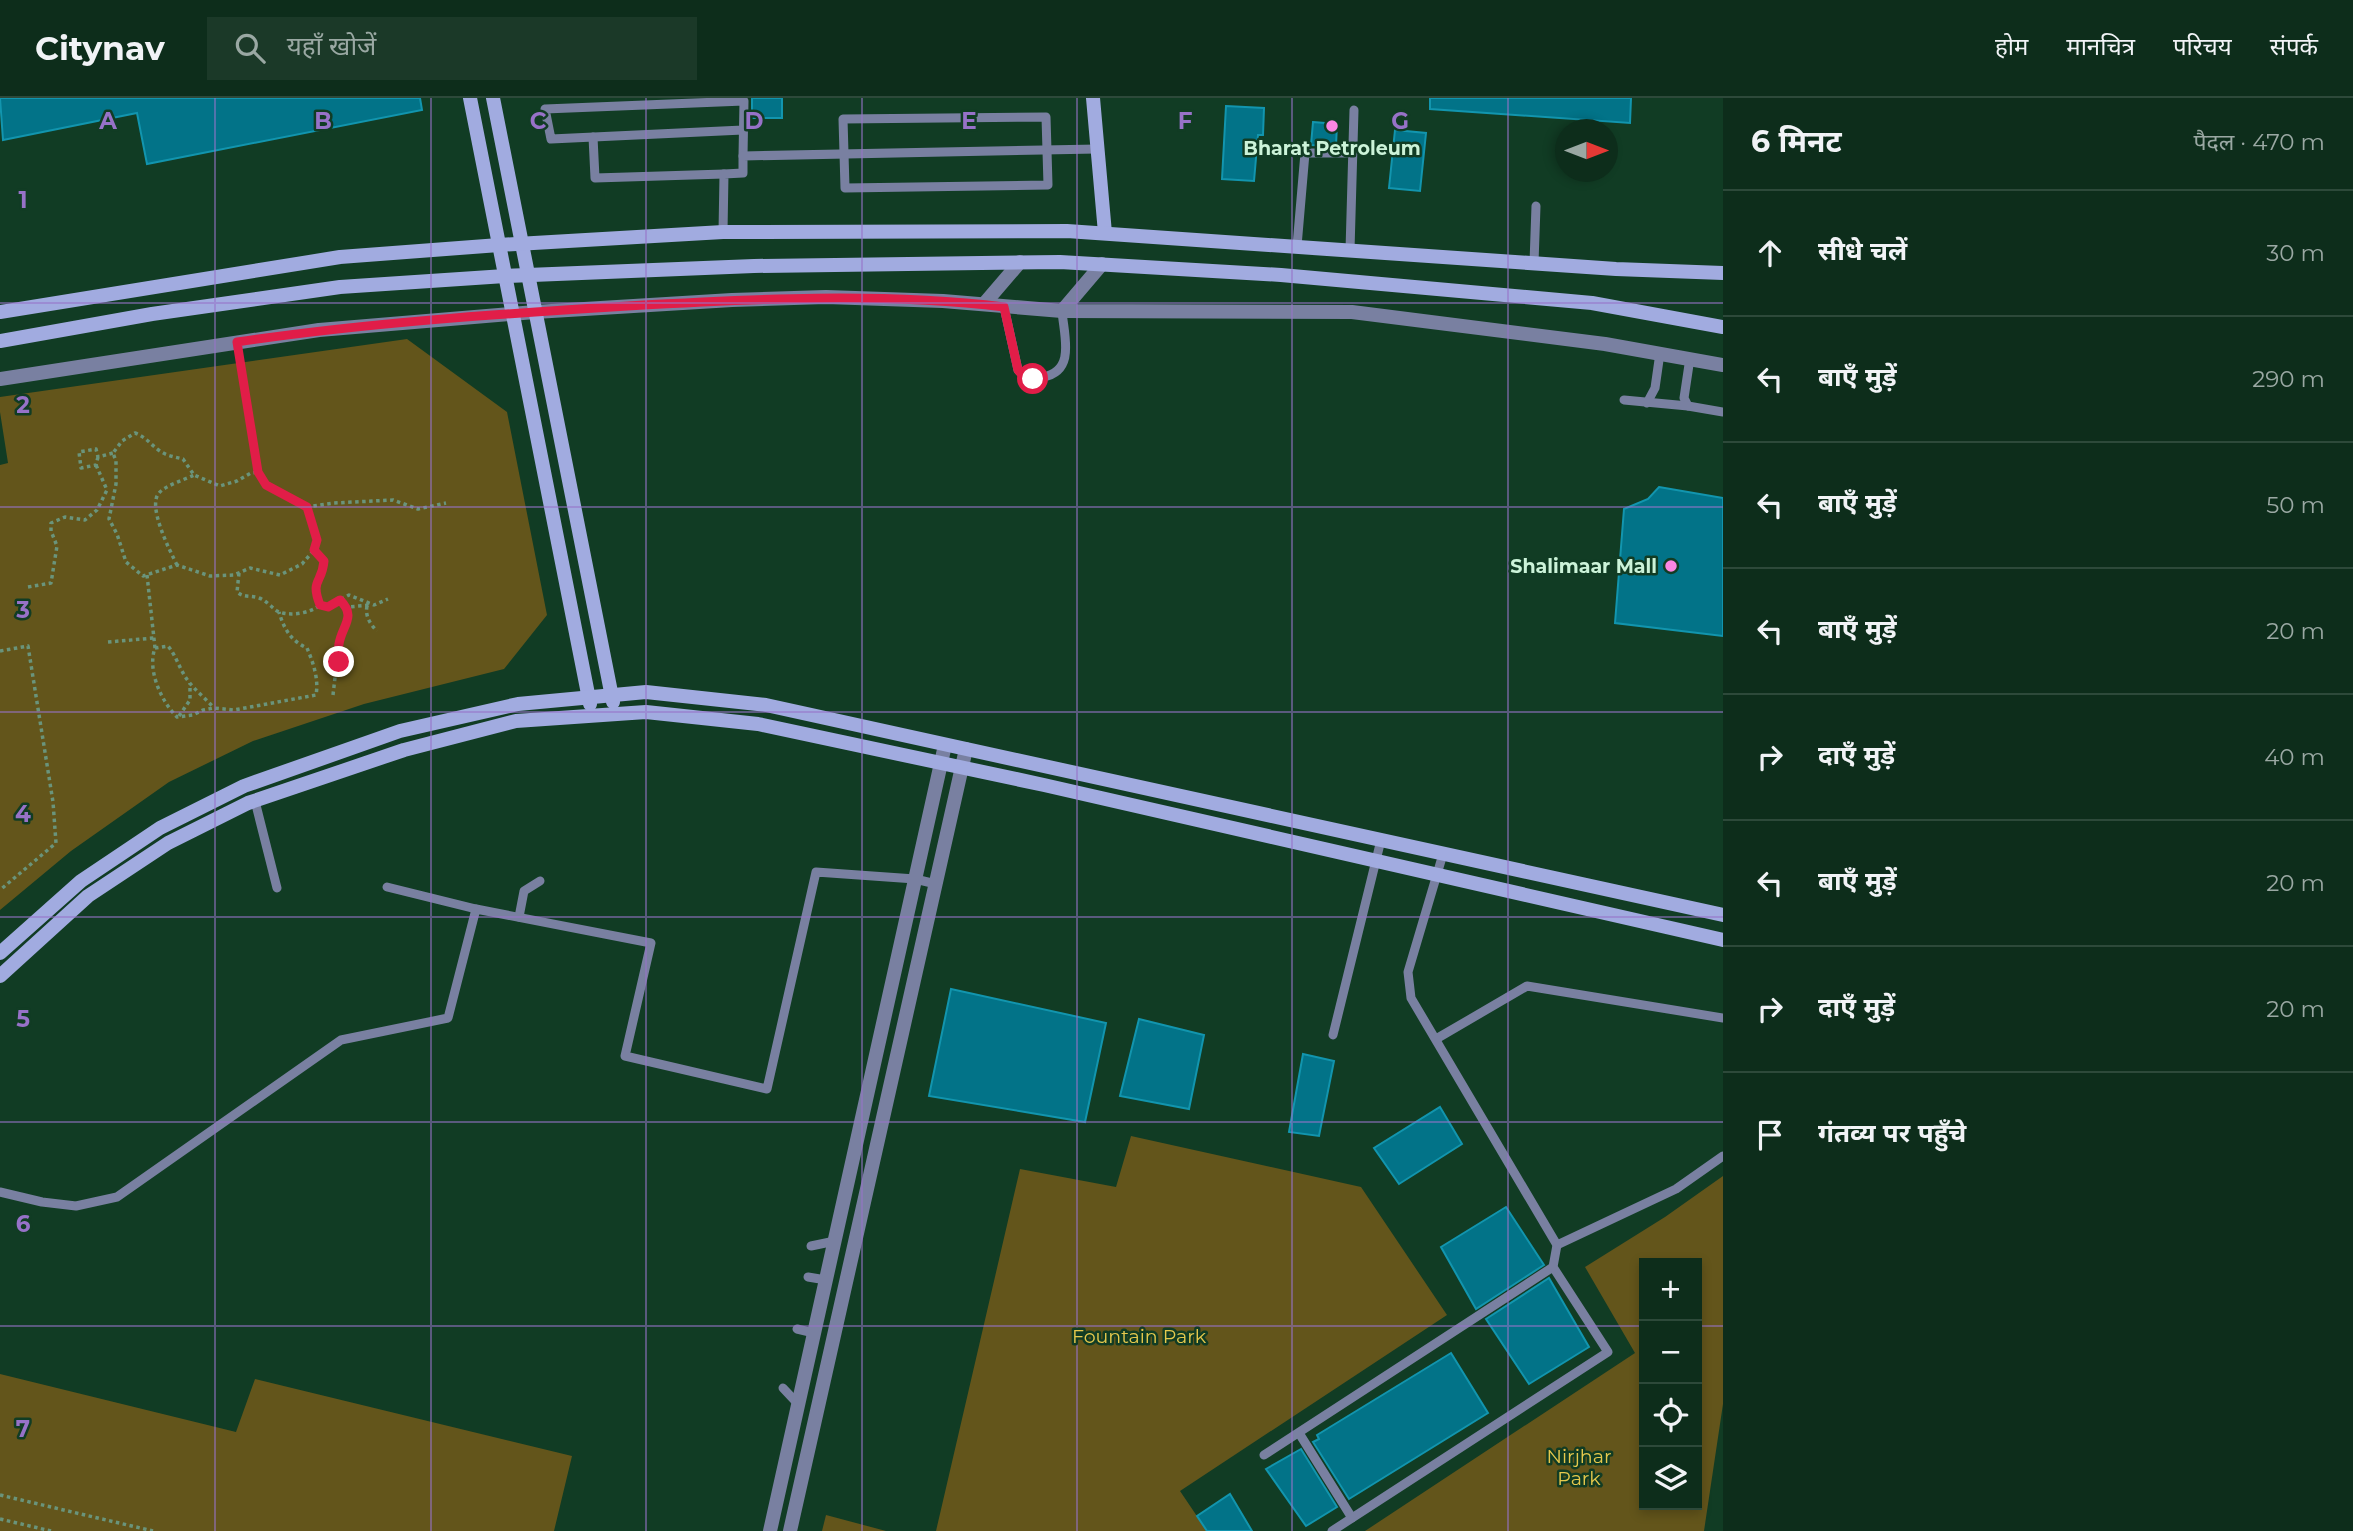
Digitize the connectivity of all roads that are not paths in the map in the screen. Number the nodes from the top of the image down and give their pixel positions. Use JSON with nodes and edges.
{"nodes":[{"id":1,"x":470,"y":98,"type":"edge"},
{"id":2,"x":493,"y":98,"type":"edge"},
{"id":3,"x":1093,"y":98,"type":"edge"},
{"id":4,"x":1354,"y":110,"type":"dead end"},
{"id":5,"x":743,"y":130,"type":"junction"},
{"id":6,"x":593,"y":137,"type":"junction"},
{"id":7,"x":1097,"y":149,"type":"junction"},
{"id":8,"x":1047,"y":150,"type":"junction"},
{"id":9,"x":845,"y":152,"type":"junction"},
{"id":10,"x":1353,"y":153,"type":"junction"},
{"id":11,"x":743,"y":156,"type":"junction"},
{"id":12,"x":724,"y":174,"type":"junction"},
{"id":13,"x":1536,"y":206,"type":"dead end"},
{"id":14,"x":723,"y":232,"type":"junction"},
{"id":15,"x":1105,"y":233,"type":"junction"},
{"id":16,"x":522,"y":244,"type":"junction"},
{"id":17,"x":499,"y":245,"type":"junction"},
{"id":18,"x":1297,"y":246,"type":"junction"},
{"id":19,"x":1350,"y":250,"type":"junction"},
{"id":20,"x":1020,"y":262,"type":"junction"},
{"id":21,"x":1534,"y":263,"type":"junction"},
{"id":22,"x":1102,"y":264,"type":"junction"},
{"id":23,"x":1723,"y":273,"type":"edge"},
{"id":24,"x":528,"y":275,"type":"junction"},
{"id":25,"x":505,"y":276,"type":"junction"},
{"id":26,"x":984,"y":304,"type":"junction"},
{"id":27,"x":1004,"y":307,"type":"junction"},
{"id":28,"x":1062,"y":311,"type":"junction"},
{"id":29,"x":0,"y":312,"type":"edge"},
{"id":30,"x":535,"y":312,"type":"junction"},
{"id":31,"x":513,"y":313,"type":"junction"},
{"id":32,"x":1723,"y":327,"type":"edge"},
{"id":33,"x":0,"y":341,"type":"edge"},
{"id":34,"x":1660,"y":353,"type":"junction"},
{"id":35,"x":1690,"y":358,"type":"junction"},
{"id":36,"x":1723,"y":365,"type":"edge"},
{"id":37,"x":0,"y":379,"type":"edge"},
{"id":38,"x":1624,"y":400,"type":"dead end"},
{"id":39,"x":1647,"y":403,"type":"junction"},
{"id":40,"x":1688,"y":406,"type":"junction"},
{"id":41,"x":1723,"y":412,"type":"edge"},
{"id":42,"x":582,"y":548,"type":"junction"},
{"id":43,"x":560,"y":553,"type":"junction"},
{"id":44,"x":612,"y":695,"type":"junction"},
{"id":45,"x":589,"y":698,"type":"junction"},
{"id":46,"x":615,"y":714,"type":"junction"},
{"id":47,"x":592,"y":716,"type":"junction"},
{"id":48,"x":945,"y":744,"type":"junction"},
{"id":49,"x":966,"y":749,"type":"junction"},
{"id":50,"x":941,"y":763,"type":"junction"},
{"id":51,"x":962,"y":768,"type":"junction"},
{"id":52,"x":255,"y":801,"type":"junction"},
{"id":53,"x":1381,"y":840,"type":"junction"},
{"id":54,"x":1443,"y":854,"type":"junction"},
{"id":55,"x":1376,"y":861,"type":"junction"},
{"id":56,"x":1438,"y":875,"type":"junction"},
{"id":57,"x":915,"y":879,"type":"junction"},
{"id":58,"x":540,"y":881,"type":"dead end"},
{"id":59,"x":936,"y":884,"type":"junction"},
{"id":60,"x":387,"y":887,"type":"dead end"},
{"id":61,"x":277,"y":888,"type":"dead end"},
{"id":62,"x":476,"y":909,"type":"junction"},
{"id":63,"x":1723,"y":915,"type":"edge"},
{"id":64,"x":519,"y":917,"type":"junction"},
{"id":65,"x":1723,"y":940,"type":"edge"},
{"id":66,"x":0,"y":953,"type":"edge"},
{"id":67,"x":0,"y":976,"type":"edge"},
{"id":68,"x":1723,"y":1018,"type":"edge"},
{"id":69,"x":1333,"y":1035,"type":"dead end"},
{"id":70,"x":1436,"y":1039,"type":"junction"},
{"id":71,"x":1723,"y":1156,"type":"edge"},
{"id":72,"x":0,"y":1192,"type":"edge"},
{"id":73,"x":835,"y":1241,"type":"junction"},
{"id":74,"x":1557,"y":1245,"type":"junction"},
{"id":75,"x":811,"y":1246,"type":"dead end"},
{"id":76,"x":1553,"y":1267,"type":"junction"},
{"id":77,"x":808,"y":1277,"type":"dead end"},
{"id":78,"x":826,"y":1280,"type":"junction"},
{"id":79,"x":797,"y":1329,"type":"dead end"},
{"id":80,"x":814,"y":1333,"type":"junction"},
{"id":81,"x":783,"y":1388,"type":"dead end"},
{"id":82,"x":798,"y":1404,"type":"junction"},
{"id":83,"x":1299,"y":1433,"type":"junction"},
{"id":84,"x":1265,"y":1455,"type":"dead end"},
{"id":85,"x":1352,"y":1518,"type":"junction"},
{"id":86,"x":773,"y":1530,"type":"edge"},
{"id":87,"x":790,"y":1531,"type":"edge"},
{"id":88,"x":1332,"y":1531,"type":"edge"}],
"edges":[{"from":1,"to":17,"type":"street"},
{"from":2,"to":16,"type":"street"},
{"from":3,"to":7,"type":"street"},
{"from":4,"to":10,"type":"lane"},
{"from":5,"to":6,"type":"lane"},
{"from":5,"to":6,"type":"lane"},
{"from":5,"to":11,"type":"lane"},
{"from":6,"to":12,"type":"lane"},
{"from":7,"to":8,"type":"lane"},
{"from":7,"to":15,"type":"street"},
{"from":8,"to":9,"type":"lane"},
{"from":8,"to":9,"type":"lane"},
{"from":8,"to":9,"type":"lane"},
{"from":9,"to":11,"type":"lane"},
{"from":10,"to":18,"type":"lane"},
{"from":10,"to":19,"type":"lane"},
{"from":11,"to":12,"type":"lane"},
{"from":12,"to":14,"type":"lane"},
{"from":13,"to":21,"type":"lane"},
{"from":14,"to":15,"type":"street"},
{"from":14,"to":16,"type":"street"},
{"from":15,"to":18,"type":"street"},
{"from":16,"to":17,"type":"street"},
{"from":16,"to":24,"type":"street"},
{"from":17,"to":25,"type":"street"},
{"from":17,"to":29,"type":"street"},
{"from":18,"to":19,"type":"street"},
{"from":19,"to":21,"type":"street"},
{"from":20,"to":22,"type":"street"},
{"from":20,"to":24,"type":"street"},
{"from":20,"to":26,"type":"street"},
{"from":21,"to":23,"type":"street"},
{"from":22,"to":28,"type":"street"},
{"from":22,"to":32,"type":"street"},
{"from":24,"to":25,"type":"street"},
{"from":24,"to":30,"type":"street"},
{"from":25,"to":31,"type":"street"},
{"from":25,"to":33,"type":"street"},
{"from":26,"to":27,"type":"street"},
{"from":26,"to":30,"type":"street"},
{"from":27,"to":28,"type":"street"},
{"from":27,"to":28,"type":"lane"},
{"from":28,"to":34,"type":"street"},
{"from":30,"to":31,"type":"street"},
{"from":30,"to":42,"type":"street"},
{"from":31,"to":37,"type":"street"},
{"from":31,"to":43,"type":"street"},
{"from":34,"to":35,"type":"street"},
{"from":34,"to":39,"type":"lane"},
{"from":35,"to":36,"type":"street"},
{"from":35,"to":40,"type":"lane"},
{"from":38,"to":39,"type":"lane"},
{"from":39,"to":40,"type":"lane"},
{"from":40,"to":41,"type":"lane"},
{"from":42,"to":43,"type":"street"},
{"from":42,"to":44,"type":"street"},
{"from":43,"to":45,"type":"street"},
{"from":44,"to":45,"type":"street"},
{"from":44,"to":46,"type":"street"},
{"from":44,"to":48,"type":"street"},
{"from":45,"to":47,"type":"street"},
{"from":45,"to":66,"type":"street"},
{"from":46,"to":47,"type":"street"},
{"from":46,"to":50,"type":"street"},
{"from":47,"to":52,"type":"street"},
{"from":48,"to":49,"type":"street"},
{"from":48,"to":50,"type":"street"},
{"from":49,"to":51,"type":"street"},
{"from":49,"to":53,"type":"street"},
{"from":50,"to":51,"type":"street"},
{"from":50,"to":57,"type":"street"},
{"from":51,"to":55,"type":"street"},
{"from":51,"to":59,"type":"street"},
{"from":52,"to":61,"type":"lane"},
{"from":52,"to":67,"type":"street"},
{"from":53,"to":54,"type":"street"},
{"from":53,"to":55,"type":"lane"},
{"from":54,"to":56,"type":"lane"},
{"from":54,"to":63,"type":"street"},
{"from":55,"to":56,"type":"street"},
{"from":55,"to":69,"type":"lane"},
{"from":56,"to":65,"type":"street"},
{"from":56,"to":70,"type":"lane"},
{"from":57,"to":59,"type":"lane"},
{"from":57,"to":64,"type":"lane"},
{"from":57,"to":73,"type":"street"},
{"from":58,"to":64,"type":"lane"},
{"from":59,"to":87,"type":"street"},
{"from":60,"to":62,"type":"lane"},
{"from":62,"to":64,"type":"lane"},
{"from":62,"to":72,"type":"lane"},
{"from":68,"to":70,"type":"lane"},
{"from":70,"to":74,"type":"lane"},
{"from":71,"to":74,"type":"lane"},
{"from":73,"to":75,"type":"lane"},
{"from":73,"to":78,"type":"street"},
{"from":74,"to":76,"type":"lane"},
{"from":76,"to":83,"type":"lane"},
{"from":76,"to":85,"type":"lane"},
{"from":77,"to":78,"type":"lane"},
{"from":78,"to":80,"type":"street"},
{"from":79,"to":80,"type":"lane"},
{"from":80,"to":82,"type":"street"},
{"from":81,"to":82,"type":"lane"},
{"from":82,"to":86,"type":"street"},
{"from":83,"to":84,"type":"lane"},
{"from":83,"to":85,"type":"lane"},
{"from":85,"to":88,"type":"lane"}]}
